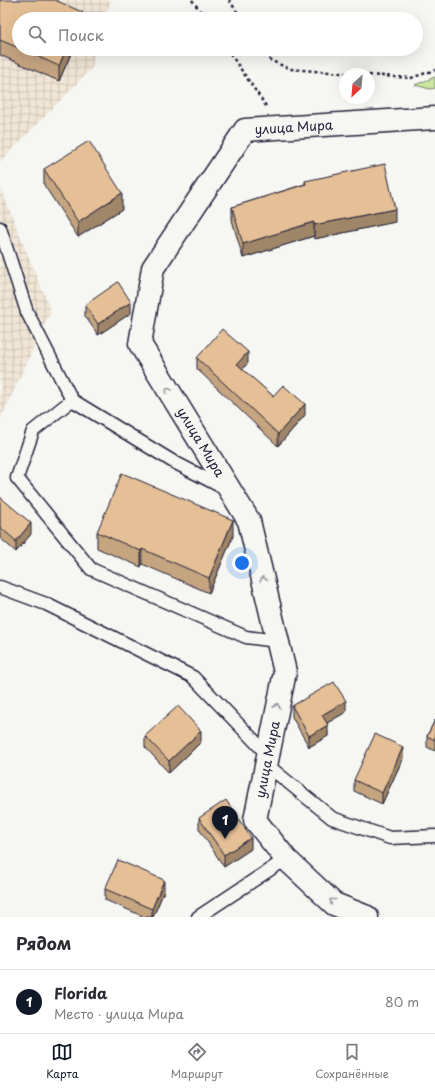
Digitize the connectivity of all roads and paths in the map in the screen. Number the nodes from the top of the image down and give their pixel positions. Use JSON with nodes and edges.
{"nodes":[{"id":1,"x":192,"y":0,"type":"edge"},
{"id":2,"x":229,"y":0,"type":"edge"},
{"id":3,"x":201,"y":12,"type":"edge"},
{"id":4,"x":237,"y":12,"type":"edge"},
{"id":5,"x":231,"y":56,"type":"edge"},
{"id":6,"x":267,"y":56,"type":"edge"},
{"id":7,"x":435,"y":70,"type":"edge"},
{"id":8,"x":339,"y":73,"type":"edge"},
{"id":9,"x":375,"y":75,"type":"edge"},
{"id":10,"x":435,"y":118,"type":"edge"},
{"id":11,"x":282,"y":128,"type":"junction"},
{"id":12,"x":0,"y":228,"type":"edge"},
{"id":13,"x":72,"y":400,"type":"junction"},
{"id":14,"x":230,"y":491,"type":"junction"},
{"id":15,"x":0,"y":587,"type":"edge"},
{"id":16,"x":277,"y":641,"type":"junction"},
{"id":17,"x":267,"y":760,"type":"junction"},
{"id":18,"x":435,"y":836,"type":"edge"},
{"id":19,"x":286,"y":859,"type":"junction"},
{"id":20,"x":198,"y":917,"type":"edge"},
{"id":21,"x":367,"y":917,"type":"edge"}],
"edges":[{"from":1,"to":3,"type":"path"},
{"from":2,"to":4,"type":"path"},
{"from":5,"to":11,"type":"path"},
{"from":6,"to":8,"type":"path"},
{"from":7,"to":9,"type":"path"},
{"from":10,"to":11,"type":"street","name":"улица Мира"},
{"from":14,"to":11,"type":"street","name":"улица Мира","one_way":true},
{"from":12,"to":13,"type":"lane"},
{"from":13,"to":14,"type":"lane"},
{"from":13,"to":16,"type":"lane"},
{"from":16,"to":14,"type":"street","name":"улица Мира","one_way":true},
{"from":15,"to":17,"type":"lane"},
{"from":17,"to":16,"type":"street","name":"улица Мира","one_way":true},
{"from":17,"to":18,"type":"lane"},
{"from":17,"to":19,"type":"street","name":"улица Мира"},
{"from":19,"to":20,"type":"lane"},
{"from":21,"to":19,"type":"street","name":"улица Мира","one_way":true}]}
